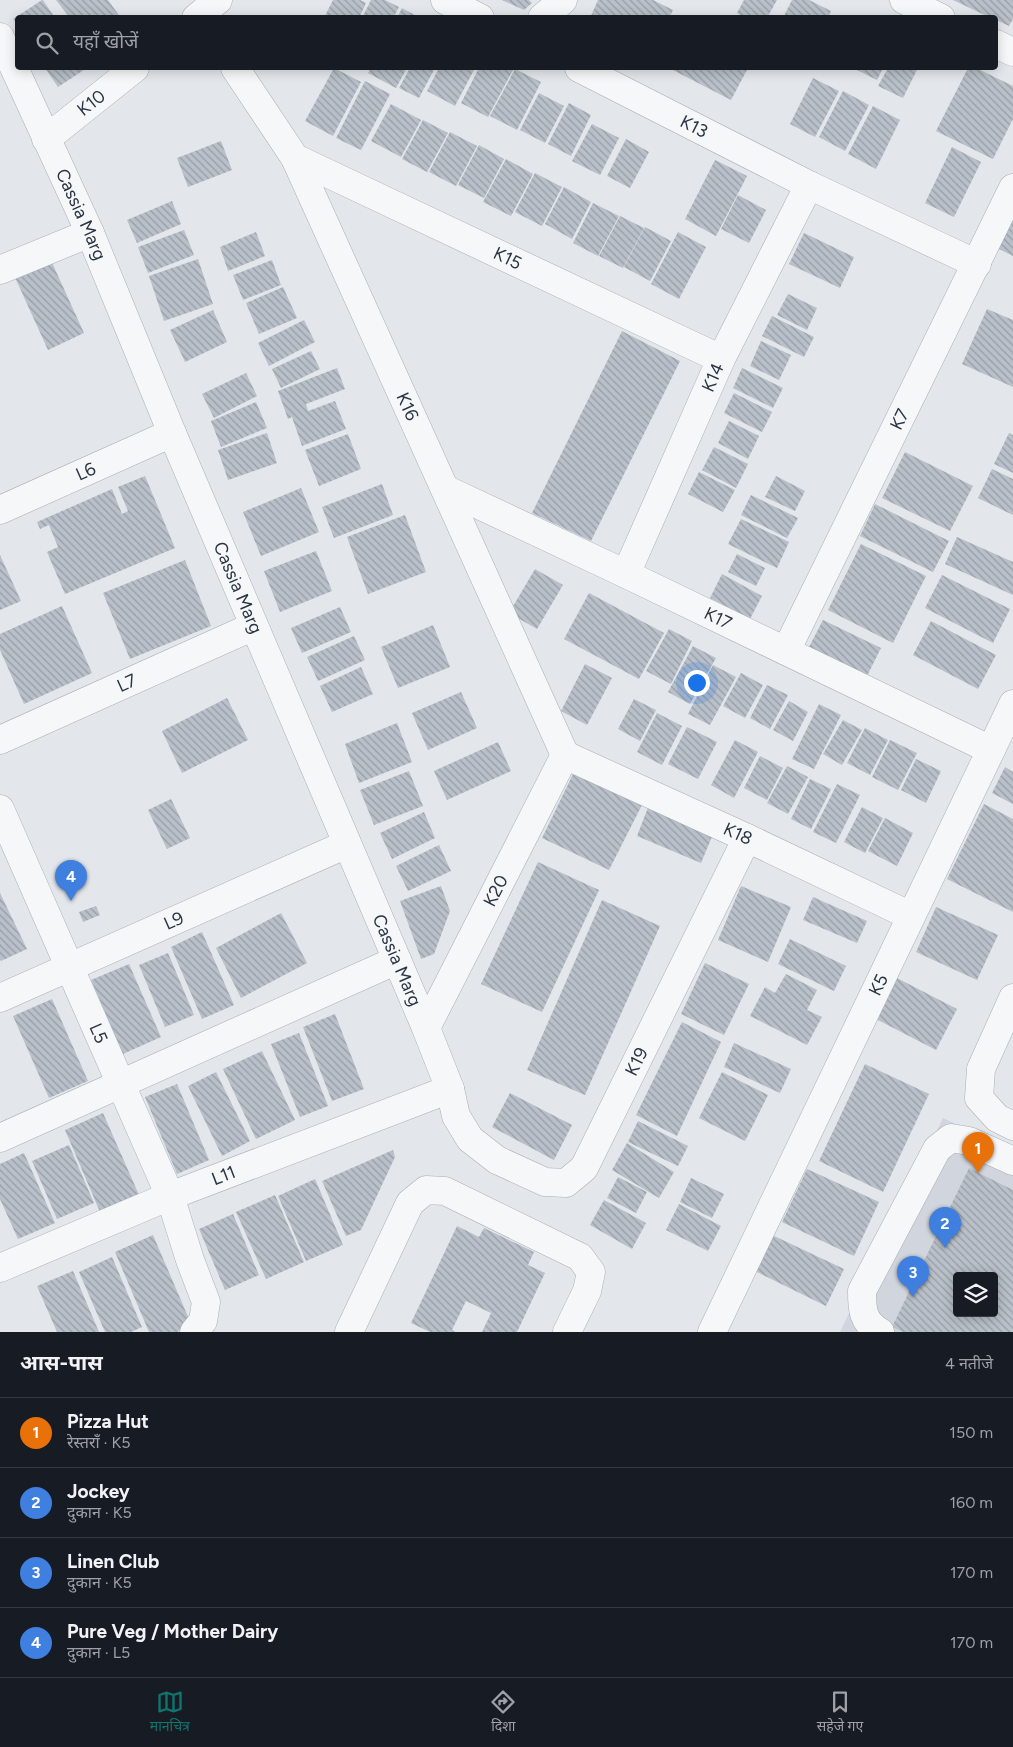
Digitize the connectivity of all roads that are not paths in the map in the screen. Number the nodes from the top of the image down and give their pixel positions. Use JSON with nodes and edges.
{"nodes":[{"id":1,"x":445,"y":0,"type":"edge"},
{"id":2,"x":562,"y":0,"type":"edge"},
{"id":3,"x":904,"y":0,"type":"edge"},
{"id":4,"x":474,"y":15,"type":"edge"},
{"id":5,"x":545,"y":15,"type":"edge"},
{"id":6,"x":935,"y":15,"type":"edge"},
{"id":7,"x":0,"y":37,"type":"edge"},
{"id":8,"x":998,"y":45,"type":"edge"},
{"id":9,"x":1013,"y":52,"type":"edge"},
{"id":10,"x":132,"y":70,"type":"edge"},
{"id":11,"x":236,"y":70,"type":"edge"},
{"id":12,"x":583,"y":70,"type":"edge"},
{"id":13,"x":46,"y":139,"type":"junction"},
{"id":14,"x":294,"y":158,"type":"junction"},
{"id":15,"x":809,"y":185,"type":"junction"},
{"id":16,"x":1013,"y":188,"type":"edge"},
{"id":17,"x":90,"y":233,"type":"junction"},
{"id":18,"x":977,"y":264,"type":"junction"},
{"id":19,"x":0,"y":270,"type":"edge"},
{"id":20,"x":721,"y":359,"type":"junction"},
{"id":21,"x":172,"y":433,"type":"junction"},
{"id":22,"x":445,"y":489,"type":"junction"},
{"id":23,"x":0,"y":510,"type":"edge"},
{"id":24,"x":626,"y":574,"type":"junction"},
{"id":25,"x":254,"y":626,"type":"junction"},
{"id":26,"x":786,"y":651,"type":"junction"},
{"id":27,"x":1013,"y":704,"type":"edge"},
{"id":28,"x":0,"y":740,"type":"edge"},
{"id":29,"x":991,"y":750,"type":"junction"},
{"id":30,"x":565,"y":754,"type":"junction"},
{"id":31,"x":0,"y":809,"type":"edge"},
{"id":32,"x":747,"y":838,"type":"junction"},
{"id":33,"x":347,"y":844,"type":"junction"},
{"id":34,"x":7,"y":845,"type":"edge"},
{"id":35,"x":911,"y":916,"type":"junction"},
{"id":36,"x":396,"y":960,"type":"junction"},
{"id":37,"x":70,"y":967,"type":"junction"},
{"id":38,"x":0,"y":998,"type":"edge"},
{"id":39,"x":1013,"y":998,"type":"edge"},
{"id":40,"x":426,"y":1028,"type":"junction"},
{"id":41,"x":121,"y":1084,"type":"junction"},
{"id":42,"x":450,"y":1088,"type":"junction"},
{"id":43,"x":1013,"y":1126,"type":"edge"},
{"id":44,"x":0,"y":1138,"type":"edge"},
{"id":45,"x":470,"y":1139,"type":"joint"},
{"id":46,"x":1013,"y":1161,"type":"edge"},
{"id":47,"x":170,"y":1196,"type":"junction"},
{"id":48,"x":0,"y":1268,"type":"edge"},
{"id":49,"x":194,"y":1332,"type":"edge"},
{"id":50,"x":349,"y":1332,"type":"edge"},
{"id":51,"x":567,"y":1332,"type":"edge"},
{"id":52,"x":712,"y":1332,"type":"edge"},
{"id":53,"x":880,"y":1332,"type":"edge"}],
"edges":[{"from":1,"to":4,"type":"street"},
{"from":2,"to":5,"type":"street"},
{"from":3,"to":6,"type":"street"},
{"from":7,"to":13,"type":"street","name":"Cassia Marg"},
{"from":8,"to":9,"type":"street"},
{"from":10,"to":13,"type":"street","name":"K10"},
{"from":11,"to":14,"type":"street","name":"K16"},
{"from":12,"to":15,"type":"street","name":"K13"},
{"from":13,"to":17,"type":"street","name":"Cassia Marg"},
{"from":14,"to":20,"type":"street","name":"K15"},
{"from":14,"to":22,"type":"street","name":"K16"},
{"from":15,"to":18,"type":"street","name":"K13"},
{"from":15,"to":20,"type":"street","name":"K14"},
{"from":16,"to":18,"type":"street","name":"K7"},
{"from":17,"to":19,"type":"street"},
{"from":17,"to":21,"type":"street","name":"Cassia Marg"},
{"from":18,"to":26,"type":"street","name":"K7"},
{"from":20,"to":24,"type":"street","name":"K14"},
{"from":21,"to":23,"type":"street","name":"L6"},
{"from":21,"to":25,"type":"street","name":"Cassia Marg"},
{"from":22,"to":24,"type":"street","name":"K17"},
{"from":22,"to":30,"type":"street","name":"K16"},
{"from":24,"to":26,"type":"street","name":"K17"},
{"from":25,"to":28,"type":"street","name":"L7"},
{"from":25,"to":33,"type":"street","name":"Cassia Marg"},
{"from":26,"to":29,"type":"street","name":"K17"},
{"from":27,"to":29,"type":"street","name":"K5"},
{"from":29,"to":35,"type":"street","name":"K5"},
{"from":30,"to":32,"type":"street","name":"K18"},
{"from":30,"to":40,"type":"street","name":"K20"},
{"from":31,"to":34,"type":"street","name":"L5"},
{"from":32,"to":35,"type":"street","name":"K18"},
{"from":32,"to":45,"type":"street","name":"K19"},
{"from":33,"to":36,"type":"street","name":"Cassia Marg"},
{"from":33,"to":37,"type":"street","name":"L9"},
{"from":34,"to":37,"type":"street","name":"L5"},
{"from":35,"to":52,"type":"street","name":"K5"},
{"from":36,"to":40,"type":"street","name":"Cassia Marg"},
{"from":36,"to":41,"type":"street"},
{"from":37,"to":38,"type":"street","name":"L9"},
{"from":37,"to":41,"type":"street","name":"L5"},
{"from":39,"to":43,"type":"street"},
{"from":40,"to":42,"type":"street","name":"Cassia Marg"},
{"from":41,"to":44,"type":"street"},
{"from":41,"to":47,"type":"street","name":"L5"},
{"from":42,"to":45,"type":"street","name":"Cassia Marg"},
{"from":42,"to":47,"type":"street","name":"L11"},
{"from":46,"to":53,"type":"street"},
{"from":47,"to":48,"type":"street","name":"L11"},
{"from":47,"to":49,"type":"street","name":"L5"},
{"from":50,"to":51,"type":"street"}]}
